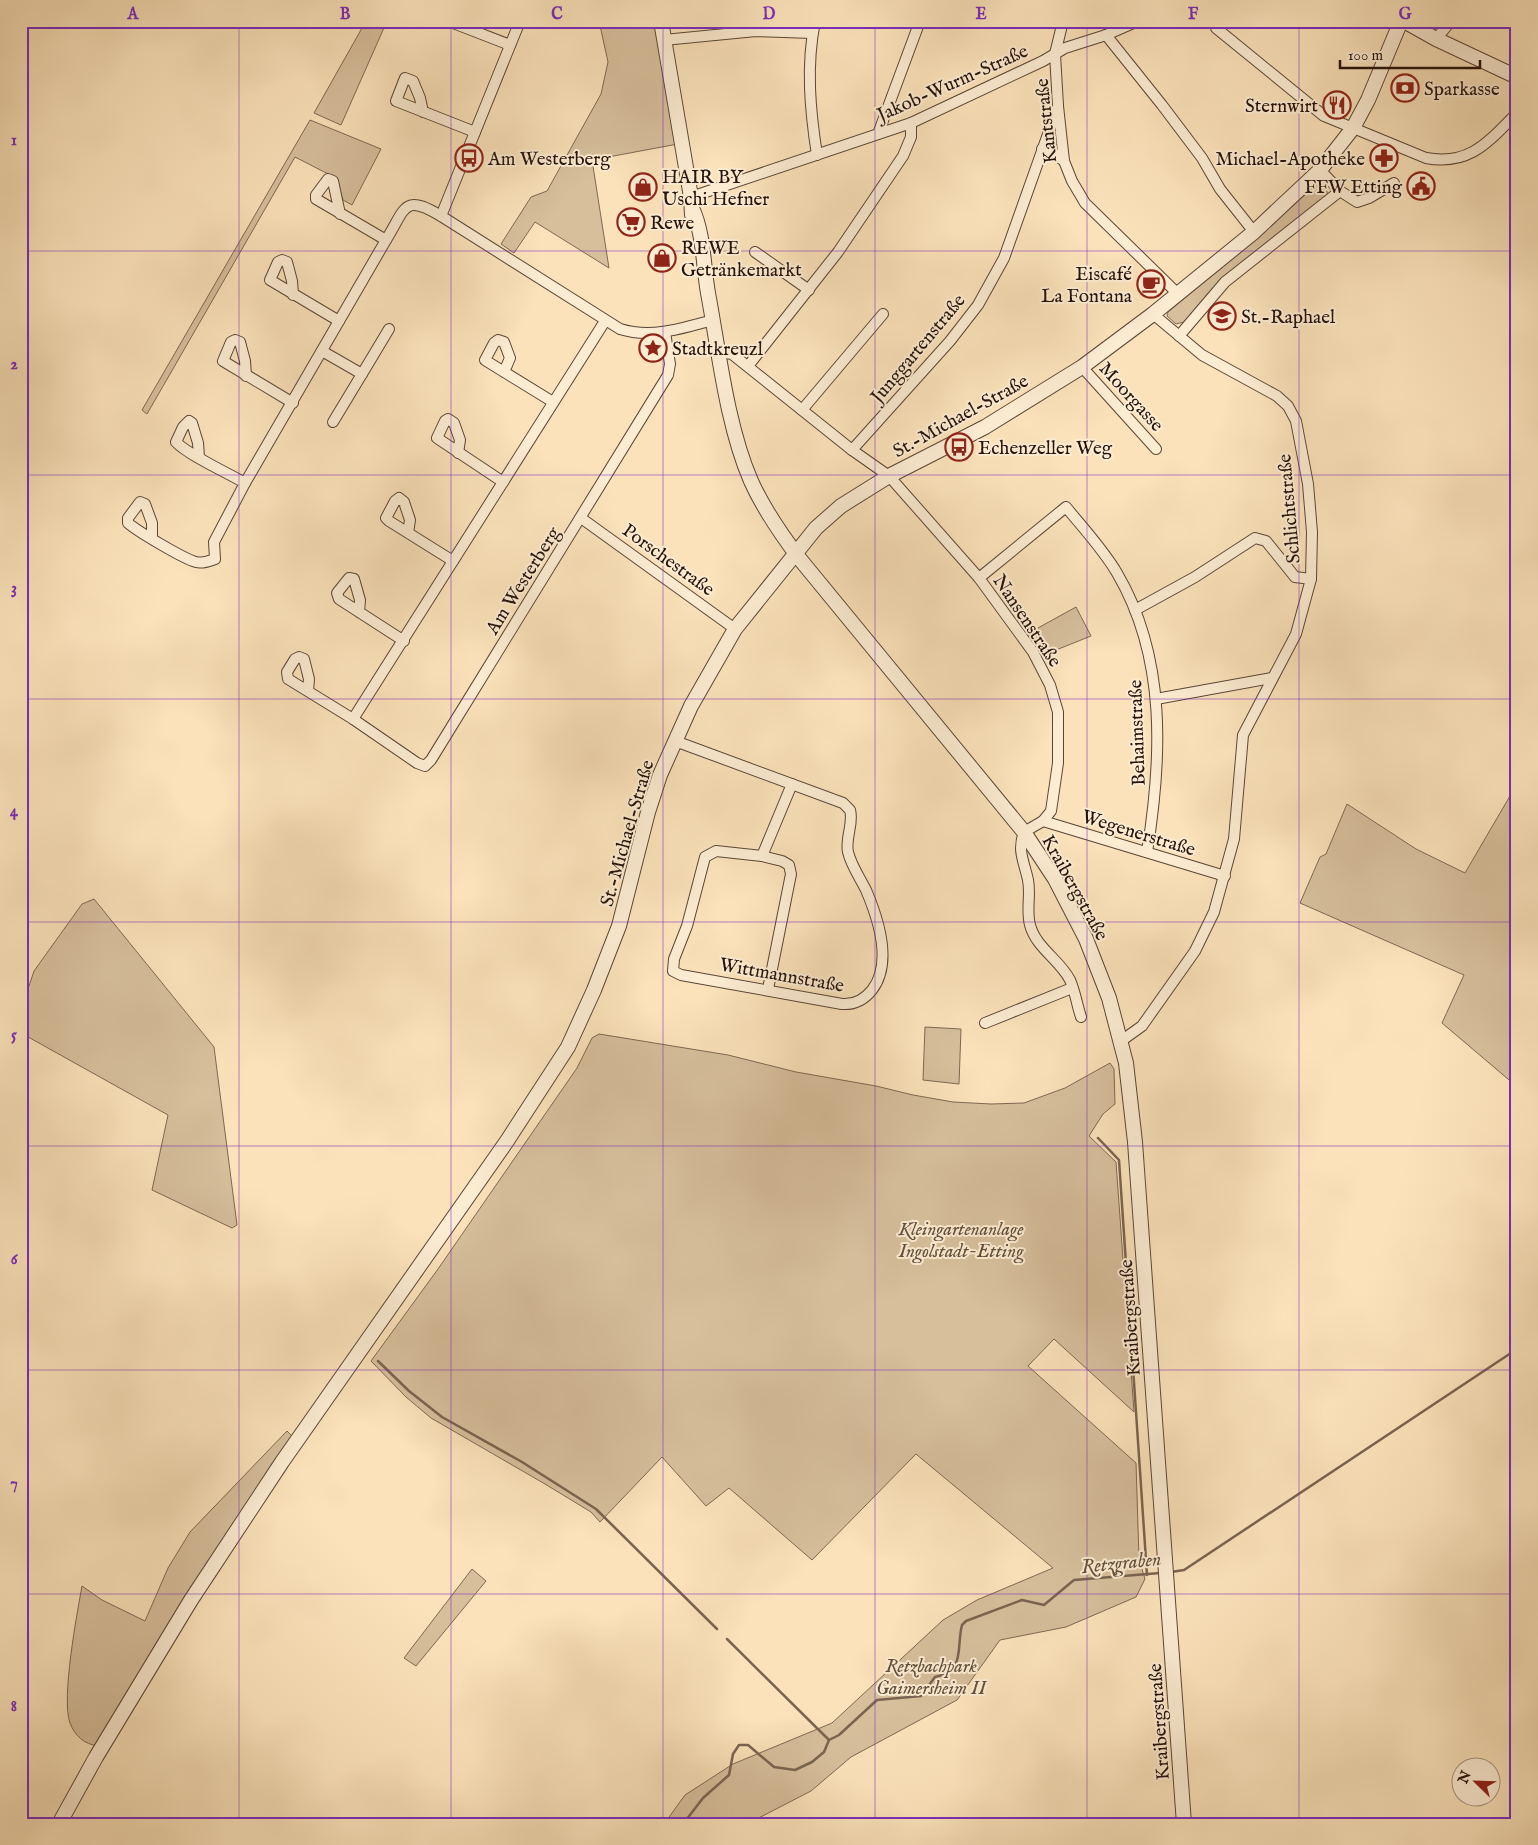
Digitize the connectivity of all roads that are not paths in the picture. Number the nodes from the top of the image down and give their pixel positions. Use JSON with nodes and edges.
{"nodes":[{"id":1,"x":448,"y":21,"type":"edge"},
{"id":2,"x":520,"y":21,"type":"edge"},
{"id":3,"x":660,"y":21,"type":"edge"},
{"id":4,"x":814,"y":21,"type":"edge"},
{"id":5,"x":920,"y":21,"type":"edge"},
{"id":6,"x":1063,"y":21,"type":"edge"},
{"id":7,"x":1138,"y":21,"type":"edge"},
{"id":8,"x":1402,"y":21,"type":"edge"},
{"id":9,"x":1451,"y":21,"type":"edge"},
{"id":10,"x":459,"y":23,"type":"edge"},
{"id":11,"x":1216,"y":28,"type":"dead end"},
{"id":12,"x":812,"y":33,"type":"junction"},
{"id":13,"x":1106,"y":35,"type":"junction"},
{"id":14,"x":1436,"y":39,"type":"junction"},
{"id":15,"x":664,"y":40,"type":"junction"},
{"id":16,"x":510,"y":45,"type":"junction"},
{"id":17,"x":1056,"y":54,"type":"junction"},
{"id":18,"x":1517,"y":77,"type":"edge"},
{"id":19,"x":1058,"y":106,"type":"junction"},
{"id":20,"x":423,"y":112,"type":"dead end"},
{"id":21,"x":1517,"y":113,"type":"edge"},
{"id":22,"x":911,"y":123,"type":"junction"},
{"id":23,"x":1352,"y":128,"type":"junction"},
{"id":24,"x":475,"y":132,"type":"junction"},
{"id":25,"x":878,"y":134,"type":"junction"},
{"id":26,"x":1042,"y":149,"type":"junction"},
{"id":27,"x":816,"y":155,"type":"junction"},
{"id":28,"x":1064,"y":161,"type":"junction"},
{"id":29,"x":1320,"y":170,"type":"junction"},
{"id":30,"x":1394,"y":183,"type":"dead end"},
{"id":31,"x":1340,"y":191,"type":"junction"},
{"id":32,"x":692,"y":202,"type":"junction"},
{"id":33,"x":340,"y":214,"type":"dead end"},
{"id":34,"x":440,"y":216,"type":"junction"},
{"id":35,"x":1254,"y":232,"type":"junction"},
{"id":36,"x":386,"y":240,"type":"junction"},
{"id":37,"x":754,"y":252,"type":"dead end"},
{"id":38,"x":809,"y":290,"type":"junction"},
{"id":39,"x":1178,"y":294,"type":"junction"},
{"id":40,"x":293,"y":295,"type":"dead end"},
{"id":41,"x":883,"y":314,"type":"dead end"},
{"id":42,"x":1153,"y":314,"type":"junction"},
{"id":43,"x":713,"y":320,"type":"junction"},
{"id":44,"x":339,"y":321,"type":"junction"},
{"id":45,"x":604,"y":321,"type":"junction"},
{"id":46,"x":389,"y":329,"type":"dead end"},
{"id":47,"x":665,"y":332,"type":"junction"},
{"id":48,"x":1179,"y":336,"type":"junction"},
{"id":49,"x":322,"y":351,"type":"junction"},
{"id":50,"x":719,"y":352,"type":"junction"},
{"id":51,"x":748,"y":366,"type":"junction"},
{"id":52,"x":1082,"y":367,"type":"junction"},
{"id":53,"x":504,"y":372,"type":"dead end"},
{"id":54,"x":362,"y":374,"type":"junction"},
{"id":55,"x":246,"y":376,"type":"dead end"},
{"id":56,"x":293,"y":402,"type":"junction"},
{"id":57,"x":553,"y":402,"type":"junction"},
{"id":58,"x":802,"y":410,"type":"junction"},
{"id":59,"x":333,"y":422,"type":"dead end"},
{"id":60,"x":1156,"y":448,"type":"dead end"},
{"id":61,"x":852,"y":450,"type":"junction"},
{"id":62,"x":458,"y":453,"type":"dead end"},
{"id":63,"x":199,"y":457,"type":"dead end"},
{"id":64,"x":889,"y":476,"type":"junction"},
{"id":65,"x":503,"y":482,"type":"junction"},
{"id":66,"x":246,"y":483,"type":"junction"},
{"id":67,"x":582,"y":518,"type":"junction"},
{"id":68,"x":408,"y":533,"type":"dead end"},
{"id":69,"x":152,"y":538,"type":"dead end"},
{"id":70,"x":795,"y":553,"type":"junction"},
{"id":71,"x":453,"y":561,"type":"junction"},
{"id":72,"x":979,"y":578,"type":"junction"},
{"id":73,"x":1311,"y":579,"type":"junction"},
{"id":74,"x":1136,"y":610,"type":"junction"},
{"id":75,"x":359,"y":612,"type":"dead end"},
{"id":76,"x":735,"y":628,"type":"junction"},
{"id":77,"x":404,"y":641,"type":"junction"},
{"id":78,"x":1272,"y":678,"type":"junction"},
{"id":79,"x":308,"y":691,"type":"dead end"},
{"id":80,"x":1156,"y":699,"type":"junction"},
{"id":81,"x":353,"y":719,"type":"junction"},
{"id":82,"x":675,"y":741,"type":"junction"},
{"id":83,"x":792,"y":784,"type":"junction"},
{"id":84,"x":1043,"y":822,"type":"junction"},
{"id":85,"x":1024,"y":832,"type":"junction"},
{"id":86,"x":1147,"y":852,"type":"junction"},
{"id":87,"x":762,"y":856,"type":"junction"},
{"id":88,"x":1225,"y":876,"type":"junction"},
{"id":89,"x":1072,"y":988,"type":"junction"},
{"id":90,"x":768,"y":989,"type":"junction"},
{"id":91,"x":1081,"y":1017,"type":"dead end"},
{"id":92,"x":985,"y":1023,"type":"dead end"},
{"id":93,"x":1121,"y":1041,"type":"junction"},
{"id":94,"x":60,"y":1824,"type":"edge"},
{"id":95,"x":1184,"y":1824,"type":"edge"}],
"edges":[{"from":1,"to":10,"type":"street"},
{"from":2,"to":16,"type":"street"},
{"from":3,"to":15,"type":"street","name":"Kraibergstraße"},
{"from":4,"to":12,"type":"street"},
{"from":5,"to":25,"type":"street"},
{"from":6,"to":17,"type":"street","name":"Kantstraße"},
{"from":7,"to":13,"type":"street","name":"Jakob-Wurm-Straße"},
{"from":8,"to":14,"type":"street"},
{"from":8,"to":23,"type":"street","name":"St.-Michael-Straße"},
{"from":9,"to":14,"type":"street"},
{"from":10,"to":16,"type":"street"},
{"from":11,"to":23,"type":"street"},
{"from":12,"to":15,"type":"street"},
{"from":12,"to":27,"type":"street"},
{"from":13,"to":17,"type":"street","name":"Jakob-Wurm-Straße"},
{"from":13,"to":35,"type":"street"},
{"from":14,"to":18,"type":"street"},
{"from":15,"to":32,"type":"street","name":"Kraibergstraße"},
{"from":16,"to":24,"type":"street"},
{"from":17,"to":19,"type":"street","name":"Kantstraße"},
{"from":17,"to":22,"type":"street","name":"Jakob-Wurm-Straße"},
{"from":19,"to":26,"type":"street","name":"Junggartenstraße"},
{"from":19,"to":28,"type":"street","name":"Kantstraße"},
{"from":20,"to":24,"type":"street"},
{"from":21,"to":23,"type":"street"},
{"from":22,"to":25,"type":"street","name":"Jakob-Wurm-Straße"},
{"from":22,"to":38,"type":"street"},
{"from":23,"to":29,"type":"street","name":"St.-Michael-Straße"},
{"from":24,"to":34,"type":"street"},
{"from":25,"to":27,"type":"street","name":"Jakob-Wurm-Straße"},
{"from":26,"to":28,"type":"street"},
{"from":26,"to":61,"type":"street","name":"Junggartenstraße"},
{"from":27,"to":32,"type":"street","name":"Jakob-Wurm-Straße"},
{"from":28,"to":39,"type":"street","name":"Kantstraße"},
{"from":29,"to":31,"type":"street"},
{"from":29,"to":35,"type":"street","name":"St.-Michael-Straße"},
{"from":30,"to":31,"type":"street"},
{"from":31,"to":48,"type":"street"},
{"from":32,"to":43,"type":"street","name":"Kraibergstraße"},
{"from":33,"to":36,"type":"street"},
{"from":34,"to":36,"type":"street"},
{"from":34,"to":45,"type":"street"},
{"from":35,"to":39,"type":"street","name":"St.-Michael-Straße"},
{"from":36,"to":44,"type":"street"},
{"from":37,"to":38,"type":"street"},
{"from":38,"to":51,"type":"street"},
{"from":39,"to":42,"type":"street","name":"St.-Michael-Straße"},
{"from":40,"to":44,"type":"street"},
{"from":41,"to":58,"type":"street"},
{"from":42,"to":48,"type":"street","name":"Schlichtstraße"},
{"from":42,"to":52,"type":"street","name":"St.-Michael-Straße"},
{"from":43,"to":47,"type":"street"},
{"from":43,"to":50,"type":"street","name":"Kraibergstraße"},
{"from":44,"to":49,"type":"street"},
{"from":45,"to":47,"type":"street"},
{"from":45,"to":57,"type":"street"},
{"from":46,"to":54,"type":"street"},
{"from":47,"to":67,"type":"street","name":"Am Westerberg"},
{"from":48,"to":73,"type":"street","name":"Schlichtstraße"},
{"from":49,"to":54,"type":"street"},
{"from":49,"to":56,"type":"street"},
{"from":50,"to":51,"type":"street"},
{"from":50,"to":70,"type":"street","name":"Kraibergstraße"},
{"from":51,"to":58,"type":"street"},
{"from":52,"to":60,"type":"street","name":"Moorgasse"},
{"from":52,"to":64,"type":"street","name":"St.-Michael-Straße"},
{"from":53,"to":57,"type":"street"},
{"from":54,"to":59,"type":"street"},
{"from":55,"to":56,"type":"street"},
{"from":56,"to":66,"type":"street"},
{"from":57,"to":65,"type":"street"},
{"from":58,"to":61,"type":"street"},
{"from":61,"to":64,"type":"street"},
{"from":62,"to":65,"type":"street"},
{"from":63,"to":66,"type":"street"},
{"from":64,"to":70,"type":"street","name":"St.-Michael-Straße"},
{"from":64,"to":72,"type":"street","name":"Nansenstraße"},
{"from":65,"to":71,"type":"street"},
{"from":66,"to":69,"type":"street"},
{"from":67,"to":76,"type":"street","name":"Porschestraße"},
{"from":67,"to":81,"type":"street","name":"Am Westerberg"},
{"from":68,"to":71,"type":"street"},
{"from":70,"to":76,"type":"street","name":"St.-Michael-Straße"},
{"from":70,"to":85,"type":"street","name":"Kraibergstraße"},
{"from":71,"to":77,"type":"street"},
{"from":72,"to":74,"type":"street","name":"Behaimstraße"},
{"from":72,"to":84,"type":"street","name":"Nansenstraße"},
{"from":73,"to":74,"type":"street"},
{"from":73,"to":78,"type":"street","name":"Schlichtstraße"},
{"from":74,"to":80,"type":"street","name":"Behaimstraße"},
{"from":75,"to":77,"type":"street"},
{"from":76,"to":82,"type":"street","name":"St.-Michael-Straße"},
{"from":77,"to":81,"type":"street"},
{"from":78,"to":80,"type":"street"},
{"from":78,"to":88,"type":"street","name":"Schlichtstraße"},
{"from":79,"to":81,"type":"street"},
{"from":80,"to":86,"type":"street","name":"Behaimstraße"},
{"from":82,"to":83,"type":"street"},
{"from":82,"to":94,"type":"street","name":"St.-Michael-Straße"},
{"from":83,"to":87,"type":"street"},
{"from":83,"to":90,"type":"street","name":"Wittmannstraße"},
{"from":84,"to":85,"type":"street"},
{"from":84,"to":86,"type":"street","name":"Wegenerstraße"},
{"from":85,"to":89,"type":"street","name":"Kraibergstraße"},
{"from":85,"to":93,"type":"street","name":"Kraibergstraße"},
{"from":86,"to":88,"type":"street","name":"Wegenerstraße"},
{"from":87,"to":90,"type":"street"},
{"from":87,"to":90,"type":"street","name":"Wittmannstraße"},
{"from":88,"to":93,"type":"street","name":"Schlichtstraße"},
{"from":89,"to":91,"type":"street","name":"Kraibergstraße"},
{"from":89,"to":92,"type":"street"},
{"from":93,"to":95,"type":"street","name":"Kraibergstraße"}]}
